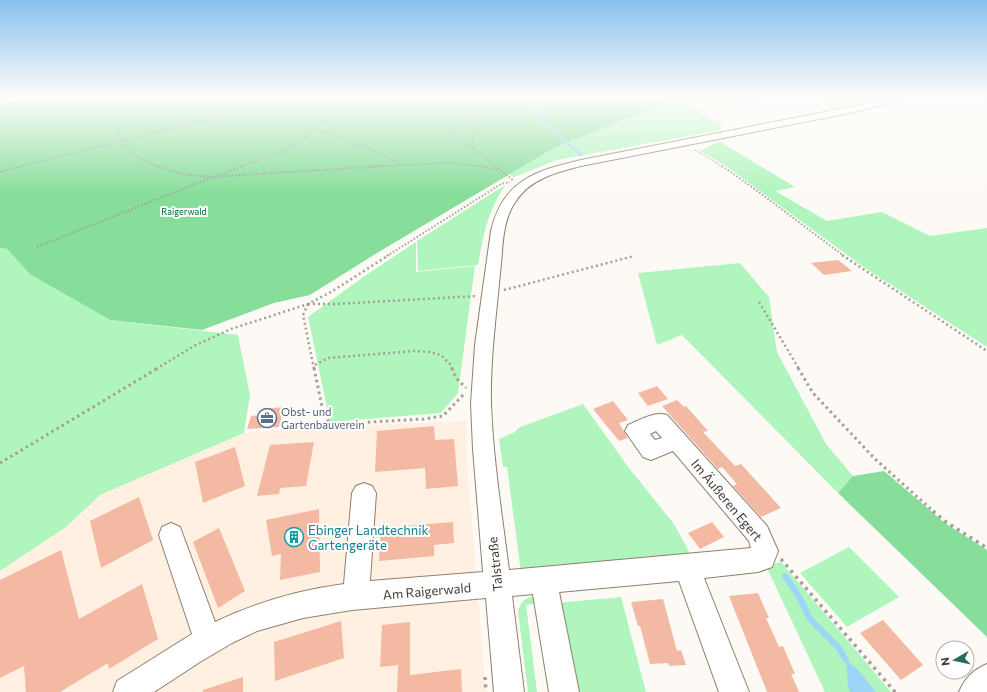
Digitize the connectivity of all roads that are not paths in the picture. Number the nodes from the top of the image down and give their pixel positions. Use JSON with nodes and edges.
{"nodes":[{"id":1,"x":752,"y":129,"type":"edge"},
{"id":2,"x":677,"y":441,"type":"dead end"},
{"id":3,"x":364,"y":493,"type":"dead end"},
{"id":4,"x":171,"y":535,"type":"dead end"},
{"id":5,"x":687,"y":568,"type":"junction"},
{"id":6,"x":544,"y":580,"type":"junction"},
{"id":7,"x":497,"y":584,"type":"junction"},
{"id":8,"x":356,"y":597,"type":"junction"},
{"id":9,"x":208,"y":640,"type":"junction"},
{"id":10,"x":987,"y":679,"type":"edge"},
{"id":11,"x":128,"y":692,"type":"edge"},
{"id":12,"x":509,"y":692,"type":"edge"},
{"id":13,"x":564,"y":692,"type":"edge"},
{"id":14,"x":734,"y":692,"type":"edge"},
{"id":15,"x":974,"y":692,"type":"edge"}],
"edges":[{"from":1,"to":7,"type":"street","name":"Talstraße"},
{"from":2,"to":5,"type":"street","name":"Im Äußeren Egert"},
{"from":3,"to":8,"type":"street"},
{"from":4,"to":9,"type":"street"},
{"from":5,"to":6,"type":"street","name":"Im Äußeren Egert"},
{"from":5,"to":14,"type":"street"},
{"from":6,"to":7,"type":"street","name":"Im Äußeren Egert"},
{"from":6,"to":13,"type":"street"},
{"from":7,"to":8,"type":"street","name":"Am Raigerwald"},
{"from":7,"to":12,"type":"street","name":"Talstraße"},
{"from":8,"to":9,"type":"street","name":"Am Raigerwald"},
{"from":9,"to":11,"type":"street","name":"Am Raigerwald"},
{"from":10,"to":15,"type":"street"}]}
